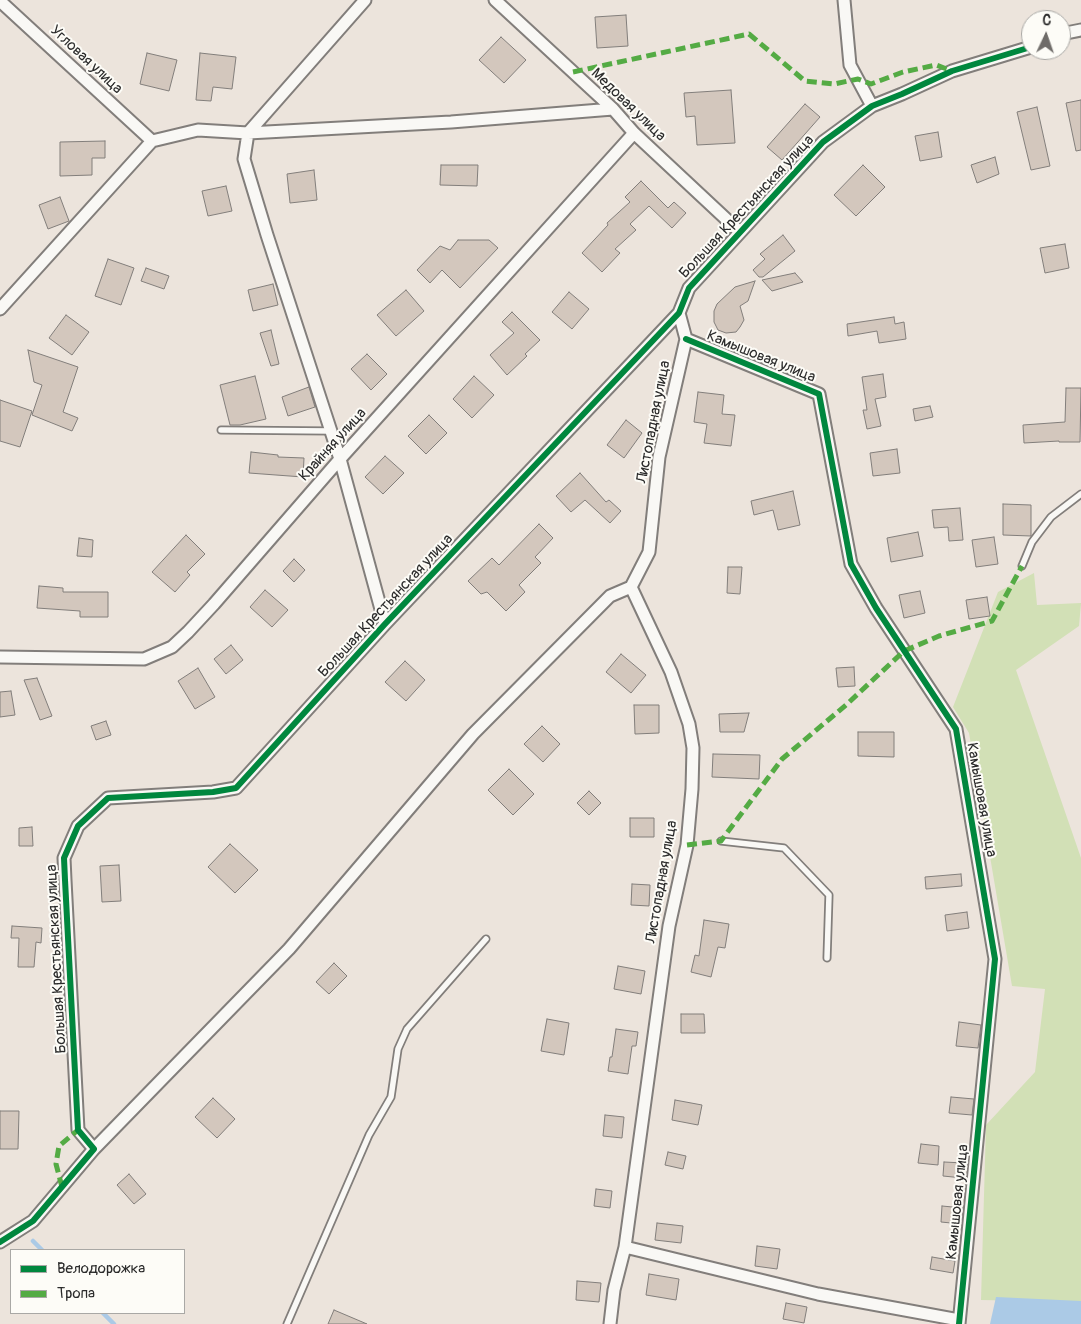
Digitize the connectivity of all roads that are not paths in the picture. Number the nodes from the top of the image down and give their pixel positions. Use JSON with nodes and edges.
{"nodes":[{"id":1,"x":365,"y":0,"type":"edge"},
{"id":2,"x":495,"y":0,"type":"edge"},
{"id":3,"x":844,"y":0,"type":"edge"},
{"id":4,"x":0,"y":1,"type":"edge"},
{"id":5,"x":1021,"y":50,"type":"edge"},
{"id":6,"x":872,"y":106,"type":"junction"},
{"id":7,"x":613,"y":109,"type":"junction"},
{"id":8,"x":634,"y":132,"type":"junction"},
{"id":9,"x":248,"y":133,"type":"junction"},
{"id":10,"x":152,"y":141,"type":"junction"},
{"id":11,"x":740,"y":232,"type":"junction"},
{"id":12,"x":0,"y":309,"type":"edge"},
{"id":13,"x":679,"y":313,"type":"junction"},
{"id":14,"x":686,"y":339,"type":"junction"},
{"id":15,"x":221,"y":430,"type":"dead end"},
{"id":16,"x":330,"y":431,"type":"junction"},
{"id":17,"x":340,"y":459,"type":"junction"},
{"id":18,"x":1081,"y":494,"type":"edge"},
{"id":19,"x":1022,"y":566,"type":"dead end"},
{"id":20,"x":631,"y":587,"type":"junction"},
{"id":21,"x":385,"y":624,"type":"junction"},
{"id":22,"x":0,"y":657,"type":"edge"},
{"id":23,"x":721,"y":841,"type":"dead end"},
{"id":24,"x":486,"y":939,"type":"dead end"},
{"id":25,"x":827,"y":958,"type":"dead end"},
{"id":26,"x":94,"y":1149,"type":"junction"},
{"id":27,"x":0,"y":1242,"type":"edge"},
{"id":28,"x":625,"y":1247,"type":"junction"},
{"id":29,"x":959,"y":1322,"type":"edge"},
{"id":30,"x":288,"y":1324,"type":"edge"},
{"id":31,"x":610,"y":1324,"type":"edge"}],
"edges":[{"from":1,"to":9,"type":"street"},
{"from":2,"to":7,"type":"street","name":"Медовая улица"},
{"from":3,"to":6,"type":"street"},
{"from":4,"to":10,"type":"street","name":"Угловая улица"},
{"from":5,"to":6,"type":"street","name":"Большая Крестьянская улица"},
{"from":6,"to":11,"type":"street","name":"Большая Крестьянская улица"},
{"from":7,"to":8,"type":"street","name":"Медовая улица"},
{"from":7,"to":9,"type":"street"},
{"from":8,"to":11,"type":"street","name":"Медовая улица"},
{"from":8,"to":17,"type":"street","name":"Крайняя улица"},
{"from":9,"to":10,"type":"street"},
{"from":9,"to":16,"type":"street"},
{"from":10,"to":12,"type":"street"},
{"from":11,"to":13,"type":"street","name":"Большая Крестьянская улица"},
{"from":13,"to":14,"type":"street","name":"Листопадная улица"},
{"from":13,"to":21,"type":"street","name":"Большая Крестьянская улица"},
{"from":14,"to":20,"type":"street","name":"Листопадная улица"},
{"from":14,"to":29,"type":"street","name":"Камышовая улица"},
{"from":15,"to":16,"type":"lane"},
{"from":16,"to":17,"type":"street"},
{"from":17,"to":21,"type":"street"},
{"from":17,"to":22,"type":"street","name":"Крайняя улица"},
{"from":18,"to":19,"type":"lane"},
{"from":20,"to":26,"type":"street"},
{"from":20,"to":28,"type":"street","name":"Листопадная улица"},
{"from":21,"to":26,"type":"street","name":"Большая Крестьянская улица"},
{"from":23,"to":25,"type":"lane"},
{"from":24,"to":30,"type":"lane"},
{"from":26,"to":27,"type":"street"},
{"from":28,"to":29,"type":"street"},
{"from":28,"to":31,"type":"street","name":"Листопадная улица"}]}
